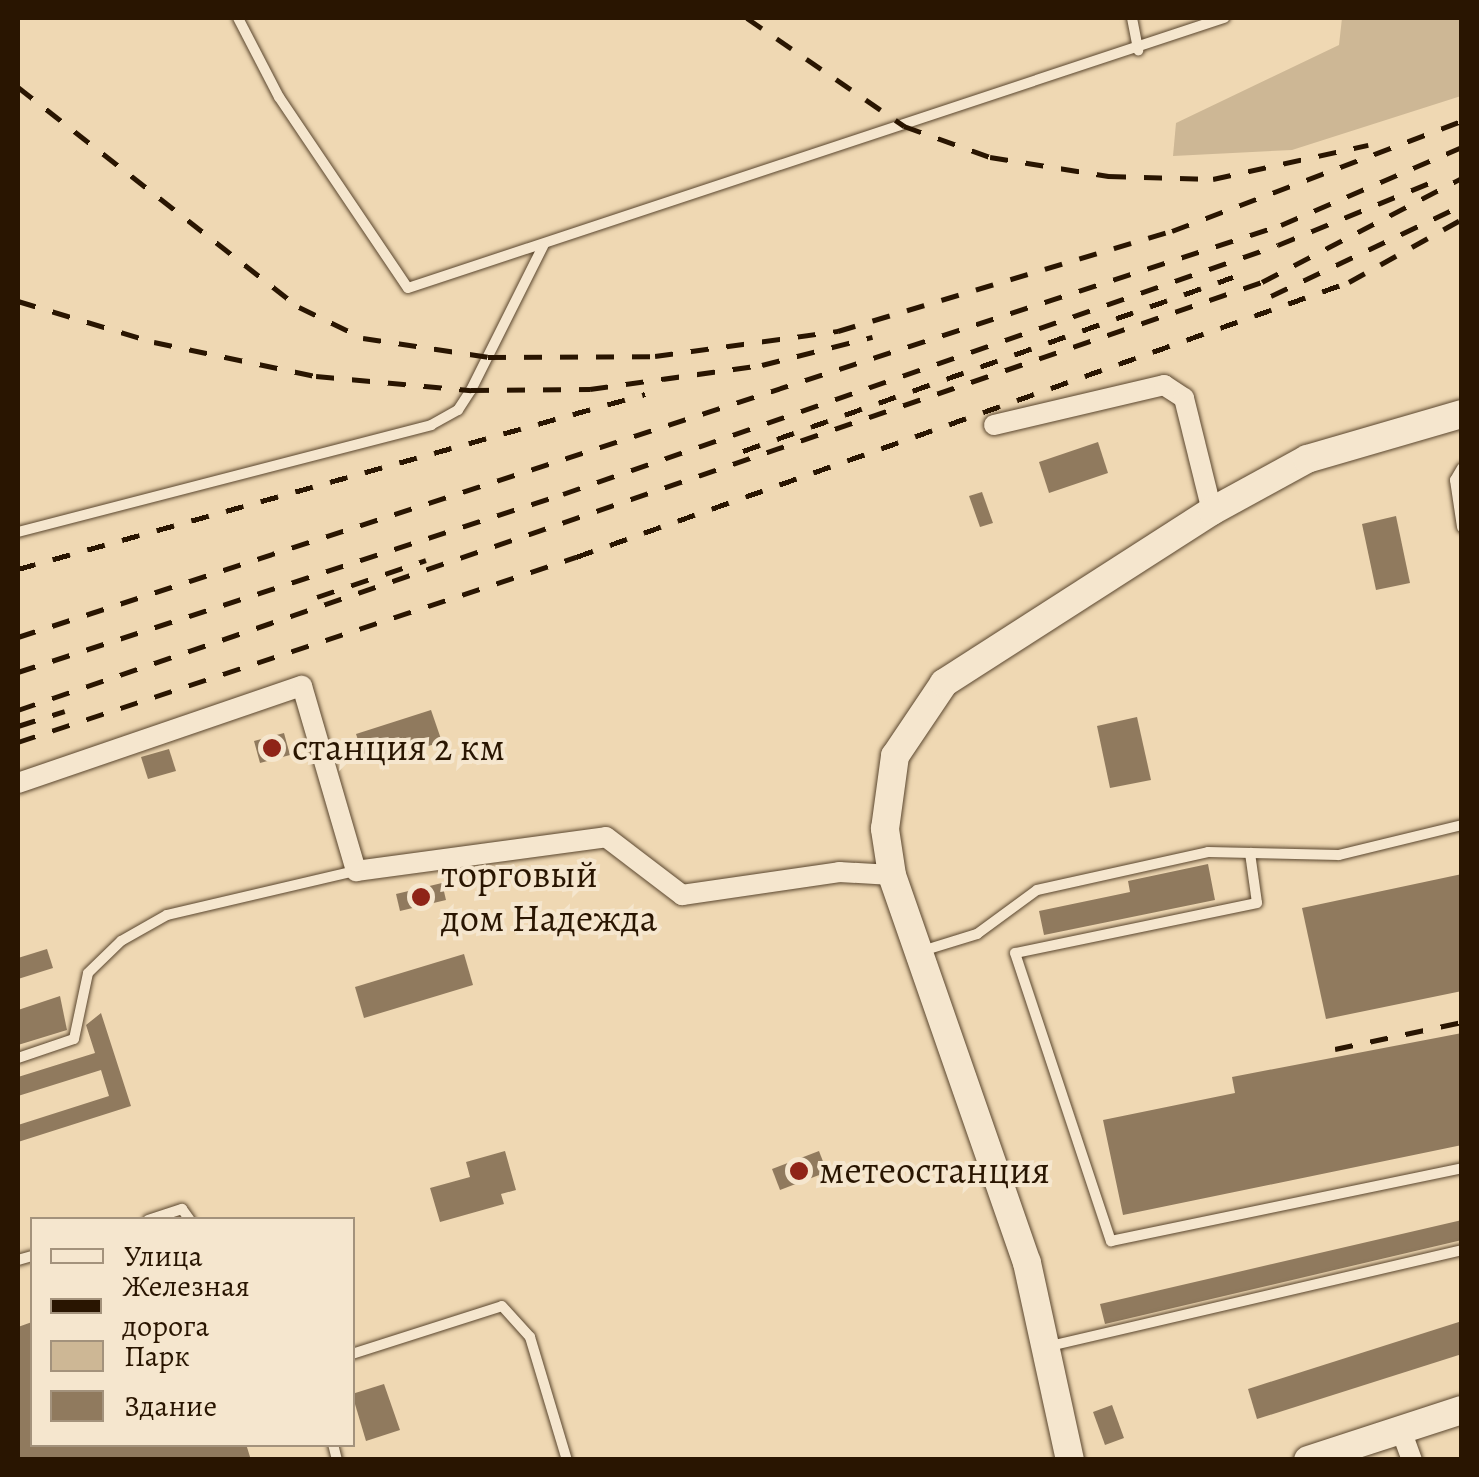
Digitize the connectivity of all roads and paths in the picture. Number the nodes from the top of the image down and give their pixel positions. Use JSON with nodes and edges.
{"nodes":[{"id":1,"x":238,"y":18,"type":"edge"},
{"id":2,"x":1132,"y":18,"type":"edge"},
{"id":3,"x":1224,"y":18,"type":"edge"},
{"id":4,"x":1138,"y":50,"type":"junction"},
{"id":5,"x":544,"y":244,"type":"junction"},
{"id":6,"x":1462,"y":414,"type":"edge"},
{"id":7,"x":994,"y":425,"type":"dead end"},
{"id":8,"x":1462,"y":468,"type":"edge"},
{"id":9,"x":1212,"y":511,"type":"junction"},
{"id":10,"x":1462,"y":527,"type":"edge"},
{"id":11,"x":18,"y":532,"type":"edge"},
{"id":12,"x":18,"y":783,"type":"edge"},
{"id":13,"x":1462,"y":825,"type":"edge"},
{"id":14,"x":1250,"y":853,"type":"junction"},
{"id":15,"x":356,"y":871,"type":"junction"},
{"id":16,"x":892,"y":874,"type":"junction"},
{"id":17,"x":916,"y":953,"type":"junction"},
{"id":18,"x":18,"y":1058,"type":"edge"},
{"id":19,"x":1462,"y":1168,"type":"edge"},
{"id":20,"x":157,"y":1217,"type":"edge"},
{"id":21,"x":188,"y":1217,"type":"edge"},
{"id":22,"x":1462,"y":1250,"type":"edge"},
{"id":23,"x":1050,"y":1346,"type":"junction"},
{"id":24,"x":355,"y":1353,"type":"edge"},
{"id":25,"x":1462,"y":1410,"type":"edge"},
{"id":26,"x":1402,"y":1430,"type":"junction"},
{"id":27,"x":567,"y":1460,"type":"edge"},
{"id":28,"x":1070,"y":1460,"type":"edge"},
{"id":29,"x":1308,"y":1460,"type":"edge"},
{"id":30,"x":1412,"y":1460,"type":"edge"}],
"edges":[{"from":1,"to":5,"type":"lane"},
{"from":2,"to":4,"type":"lane"},
{"from":3,"to":4,"type":"lane"},
{"from":4,"to":5,"type":"lane"},
{"from":5,"to":11,"type":"lane"},
{"from":6,"to":9,"type":"main road"},
{"from":7,"to":9,"type":"street"},
{"from":8,"to":10,"type":"lane"},
{"from":9,"to":16,"type":"main road"},
{"from":12,"to":15,"type":"street"},
{"from":13,"to":14,"type":"lane"},
{"from":14,"to":17,"type":"lane"},
{"from":14,"to":19,"type":"lane"},
{"from":15,"to":16,"type":"street"},
{"from":15,"to":18,"type":"lane"},
{"from":16,"to":17,"type":"main road"},
{"from":17,"to":23,"type":"main road"},
{"from":20,"to":21,"type":"lane"},
{"from":22,"to":23,"type":"lane"},
{"from":23,"to":28,"type":"main road"},
{"from":24,"to":27,"type":"lane"},
{"from":25,"to":26,"type":"main road"},
{"from":26,"to":29,"type":"main road"},
{"from":26,"to":30,"type":"street"}]}
